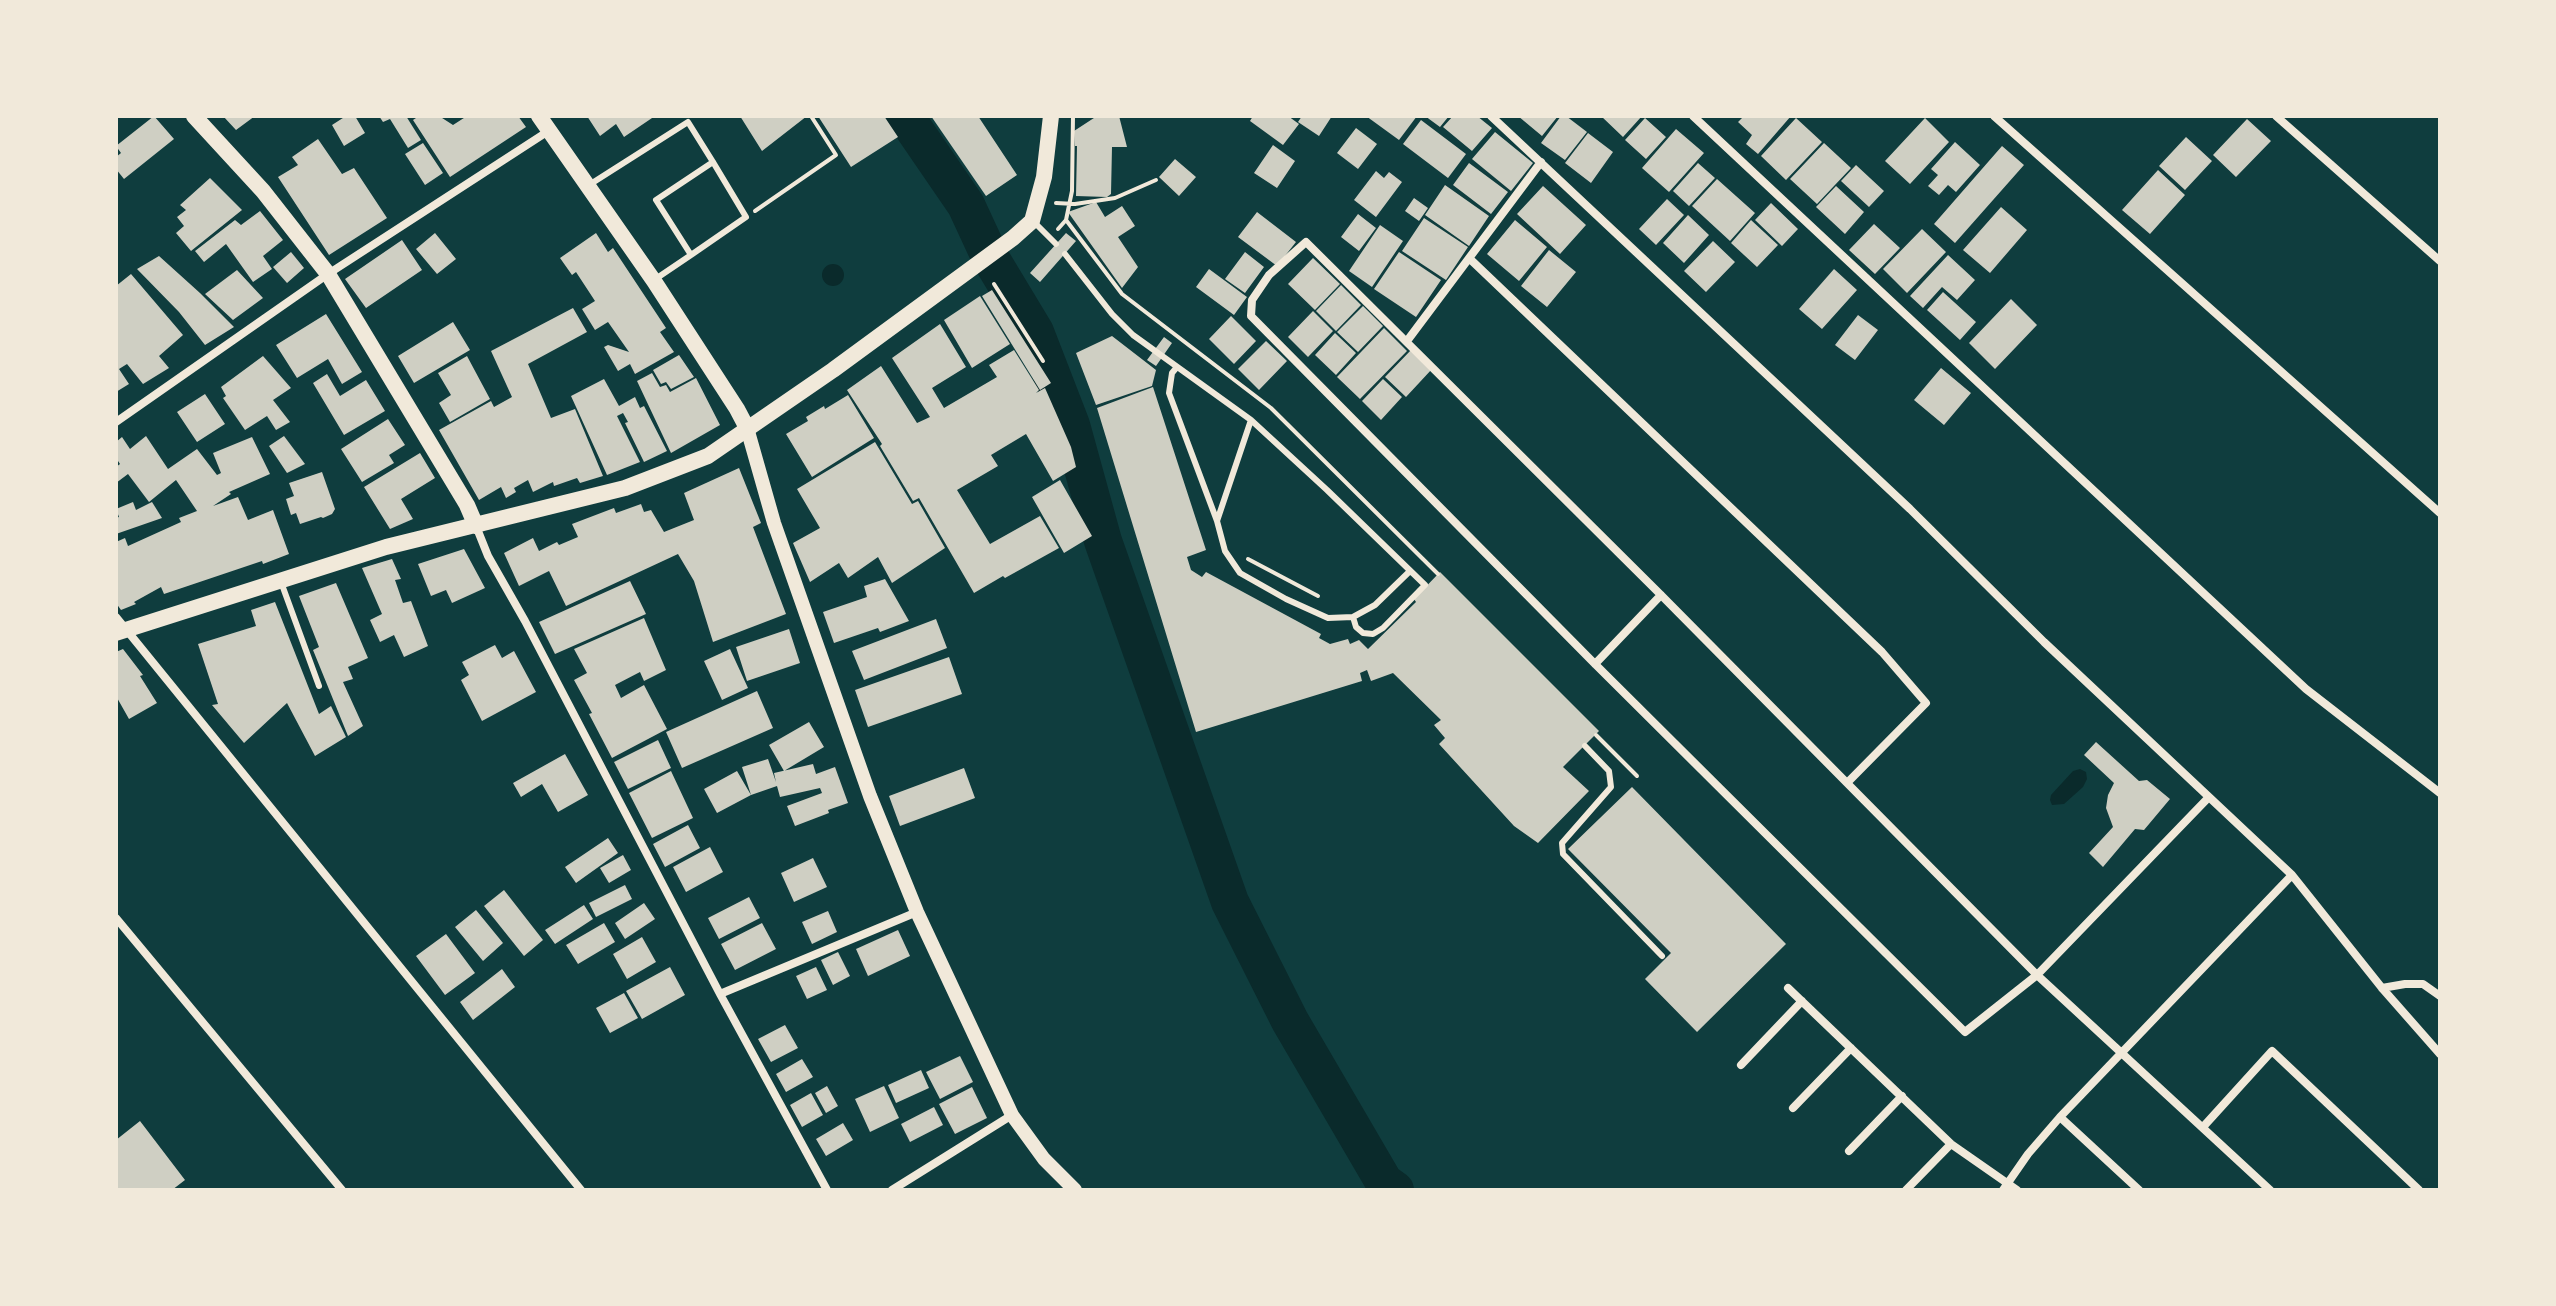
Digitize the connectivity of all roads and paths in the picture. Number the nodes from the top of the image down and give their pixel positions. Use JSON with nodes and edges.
{"nodes":[{"id":1,"x":194,"y":116,"type":"edge"},
{"id":2,"x":539,"y":116,"type":"edge"},
{"id":3,"x":811,"y":116,"type":"edge"},
{"id":4,"x":1051,"y":116,"type":"edge"},
{"id":5,"x":1073,"y":116,"type":"edge"},
{"id":6,"x":1491,"y":116,"type":"edge"},
{"id":7,"x":1693,"y":116,"type":"edge"},
{"id":8,"x":1994,"y":116,"type":"edge"},
{"id":9,"x":2276,"y":116,"type":"edge"},
{"id":10,"x":550,"y":130,"type":"junction"},
{"id":11,"x":713,"y":162,"type":"junction"},
{"id":12,"x":1541,"y":162,"type":"junction"},
{"id":13,"x":1156,"y":180,"type":"dead end"},
{"id":14,"x":589,"y":185,"type":"junction"},
{"id":15,"x":1038,"y":203,"type":"junction"},
{"id":16,"x":1070,"y":204,"type":"junction"},
{"id":17,"x":746,"y":217,"type":"junction"},
{"id":18,"x":1066,"y":220,"type":"junction"},
{"id":19,"x":1032,"y":221,"type":"junction"},
{"id":20,"x":1049,"y":238,"type":"junction"},
{"id":21,"x":1056,"y":244,"type":"dead end"},
{"id":22,"x":1065,"y":254,"type":"dead end"},
{"id":23,"x":691,"y":255,"type":"junction"},
{"id":24,"x":1470,"y":259,"type":"junction"},
{"id":25,"x":2440,"y":261,"type":"edge"},
{"id":26,"x":328,"y":274,"type":"junction"},
{"id":27,"x":654,"y":281,"type":"junction"},
{"id":28,"x":994,"y":284,"type":"dead end"},
{"id":29,"x":1181,"y":340,"type":"junction"},
{"id":30,"x":1407,"y":341,"type":"junction"},
{"id":31,"x":1167,"y":360,"type":"junction"},
{"id":32,"x":1043,"y":361,"type":"dead end"},
{"id":33,"x":1177,"y":367,"type":"junction"},
{"id":34,"x":1271,"y":408,"type":"junction"},
{"id":35,"x":1251,"y":420,"type":"junction"},
{"id":36,"x":116,"y":422,"type":"edge"},
{"id":37,"x":747,"y":428,"type":"junction"},
{"id":38,"x":1262,"y":430,"type":"junction"},
{"id":39,"x":2440,"y":513,"type":"edge"},
{"id":40,"x":1217,"y":521,"type":"junction"},
{"id":41,"x":476,"y":526,"type":"junction"},
{"id":42,"x":1242,"y":551,"type":"dead end"},
{"id":43,"x":1430,"y":566,"type":"junction"},
{"id":44,"x":1410,"y":571,"type":"junction"},
{"id":45,"x":1438,"y":574,"type":"dead end"},
{"id":46,"x":1418,"y":579,"type":"junction"},
{"id":47,"x":281,"y":582,"type":"junction"},
{"id":48,"x":1661,"y":595,"type":"junction"},
{"id":49,"x":1331,"y":603,"type":"dead end"},
{"id":50,"x":1353,"y":617,"type":"junction"},
{"id":51,"x":120,"y":626,"type":"edge"},
{"id":52,"x":1595,"y":664,"type":"junction"},
{"id":53,"x":319,"y":686,"type":"dead end"},
{"id":54,"x":1596,"y":735,"type":"dead end"},
{"id":55,"x":1585,"y":746,"type":"dead end"},
{"id":56,"x":1637,"y":776,"type":"dead end"},
{"id":57,"x":1847,"y":783,"type":"junction"},
{"id":58,"x":2440,"y":793,"type":"edge"},
{"id":59,"x":2209,"y":797,"type":"junction"},
{"id":60,"x":2292,"y":875,"type":"junction"},
{"id":61,"x":917,"y":912,"type":"junction"},
{"id":62,"x":116,"y":918,"type":"edge"},
{"id":63,"x":1662,"y":956,"type":"dead end"},
{"id":64,"x":2037,"y":975,"type":"junction"},
{"id":65,"x":1788,"y":988,"type":"dead end"},
{"id":66,"x":2382,"y":988,"type":"junction"},
{"id":67,"x":720,"y":994,"type":"junction"},
{"id":68,"x":2440,"y":996,"type":"edge"},
{"id":69,"x":1802,"y":1001,"type":"junction"},
{"id":70,"x":1851,"y":1048,"type":"junction"},
{"id":71,"x":2120,"y":1051,"type":"junction"},
{"id":72,"x":2440,"y":1054,"type":"edge"},
{"id":73,"x":1741,"y":1065,"type":"dead end"},
{"id":74,"x":1902,"y":1096,"type":"junction"},
{"id":75,"x":1793,"y":1108,"type":"dead end"},
{"id":76,"x":1012,"y":1115,"type":"junction"},
{"id":77,"x":2060,"y":1117,"type":"junction"},
{"id":78,"x":2203,"y":1127,"type":"junction"},
{"id":79,"x":1951,"y":1144,"type":"junction"},
{"id":80,"x":1849,"y":1151,"type":"dead end"},
{"id":81,"x":2005,"y":1186,"type":"edge"},
{"id":82,"x":342,"y":1190,"type":"edge"},
{"id":83,"x":581,"y":1190,"type":"edge"},
{"id":84,"x":827,"y":1190,"type":"edge"},
{"id":85,"x":892,"y":1190,"type":"edge"},
{"id":86,"x":1075,"y":1190,"type":"edge"},
{"id":87,"x":1906,"y":1190,"type":"edge"},
{"id":88,"x":2017,"y":1190,"type":"edge"},
{"id":89,"x":2139,"y":1190,"type":"edge"},
{"id":90,"x":2270,"y":1190,"type":"edge"},
{"id":91,"x":2419,"y":1190,"type":"edge"}],
"edges":[{"from":1,"to":26,"type":"main road"},
{"from":2,"to":10,"type":"main road"},
{"from":3,"to":17,"type":"path"},
{"from":4,"to":15,"type":"main road"},
{"from":5,"to":16,"type":"path"},
{"from":6,"to":12,"type":"street"},
{"from":7,"to":58,"type":"street"},
{"from":8,"to":39,"type":"street"},
{"from":9,"to":25,"type":"street"},
{"from":10,"to":14,"type":"main road"},
{"from":10,"to":26,"type":"street"},
{"from":11,"to":14,"type":"lane"},
{"from":11,"to":17,"type":"lane"},
{"from":11,"to":23,"type":"lane"},
{"from":12,"to":24,"type":"street"},
{"from":12,"to":59,"type":"street"},
{"from":13,"to":16,"type":"path"},
{"from":14,"to":27,"type":"main road"},
{"from":15,"to":16,"type":"path"},
{"from":15,"to":19,"type":"main road"},
{"from":16,"to":18,"type":"path"},
{"from":17,"to":23,"type":"lane"},
{"from":18,"to":20,"type":"path"},
{"from":18,"to":29,"type":"path"},
{"from":19,"to":20,"type":"lane"},
{"from":19,"to":37,"type":"main road"},
{"from":20,"to":21,"type":"lane"},
{"from":22,"to":31,"type":"lane"},
{"from":23,"to":27,"type":"lane"},
{"from":24,"to":30,"type":"street"},
{"from":24,"to":57,"type":"street"},
{"from":26,"to":36,"type":"street"},
{"from":26,"to":41,"type":"main road"},
{"from":27,"to":37,"type":"main road"},
{"from":28,"to":32,"type":"path"},
{"from":29,"to":31,"type":"path"},
{"from":29,"to":34,"type":"path"},
{"from":30,"to":48,"type":"street"},
{"from":30,"to":52,"type":"street"},
{"from":31,"to":33,"type":"lane"},
{"from":33,"to":35,"type":"lane"},
{"from":33,"to":40,"type":"lane"},
{"from":34,"to":38,"type":"path"},
{"from":34,"to":43,"type":"path"},
{"from":35,"to":38,"type":"lane"},
{"from":35,"to":40,"type":"lane"},
{"from":37,"to":41,"type":"main road"},
{"from":37,"to":61,"type":"street"},
{"from":38,"to":44,"type":"lane"},
{"from":40,"to":50,"type":"lane"},
{"from":41,"to":47,"type":"main road"},
{"from":41,"to":67,"type":"street"},
{"from":42,"to":49,"type":"path"},
{"from":43,"to":45,"type":"path"},
{"from":43,"to":46,"type":"path"},
{"from":44,"to":46,"type":"lane"},
{"from":44,"to":50,"type":"lane"},
{"from":46,"to":50,"type":"lane"},
{"from":47,"to":51,"type":"main road"},
{"from":47,"to":53,"type":"lane"},
{"from":48,"to":52,"type":"street"},
{"from":48,"to":57,"type":"street"},
{"from":51,"to":83,"type":"street"},
{"from":52,"to":64,"type":"street"},
{"from":54,"to":56,"type":"path"},
{"from":55,"to":63,"type":"lane"},
{"from":57,"to":64,"type":"street"},
{"from":59,"to":60,"type":"street"},
{"from":59,"to":64,"type":"street"},
{"from":60,"to":66,"type":"street"},
{"from":60,"to":71,"type":"street"},
{"from":61,"to":67,"type":"street"},
{"from":61,"to":76,"type":"street"},
{"from":62,"to":82,"type":"street"},
{"from":64,"to":71,"type":"street"},
{"from":65,"to":69,"type":"street"},
{"from":66,"to":68,"type":"street"},
{"from":66,"to":72,"type":"street"},
{"from":67,"to":84,"type":"street"},
{"from":69,"to":70,"type":"street"},
{"from":69,"to":73,"type":"street"},
{"from":70,"to":74,"type":"street"},
{"from":70,"to":75,"type":"street"},
{"from":71,"to":77,"type":"street"},
{"from":71,"to":78,"type":"street"},
{"from":74,"to":79,"type":"street"},
{"from":74,"to":80,"type":"street"},
{"from":76,"to":85,"type":"street"},
{"from":76,"to":86,"type":"street"},
{"from":77,"to":81,"type":"street"},
{"from":77,"to":89,"type":"street"},
{"from":78,"to":90,"type":"street"},
{"from":78,"to":91,"type":"street"},
{"from":79,"to":81,"type":"street"},
{"from":79,"to":87,"type":"street"},
{"from":81,"to":88,"type":"street"}]}
